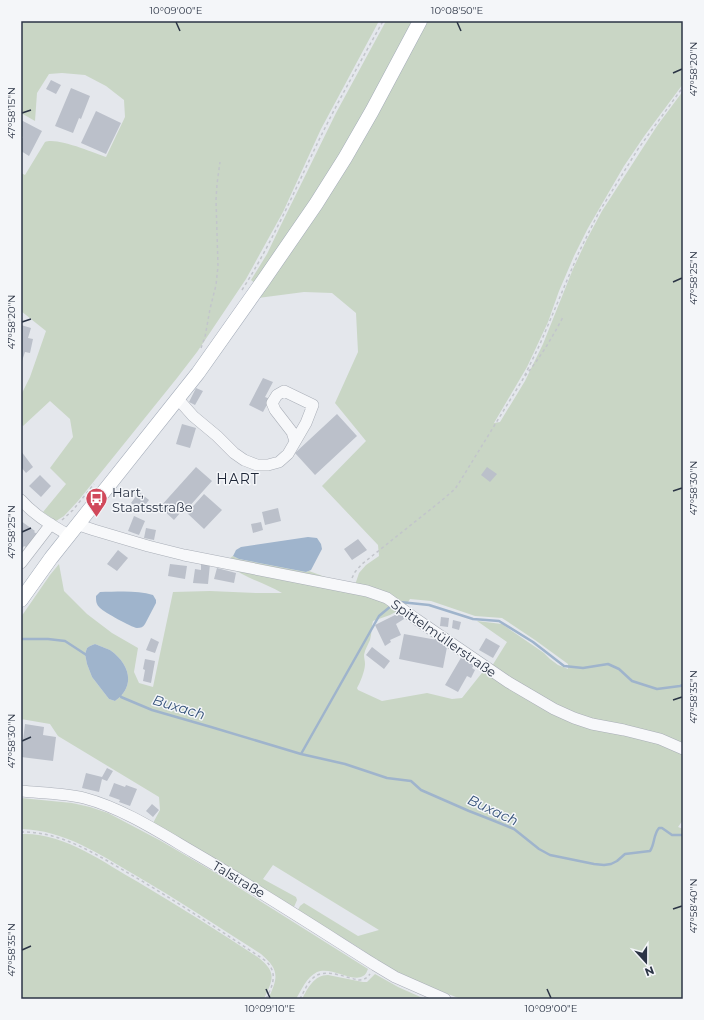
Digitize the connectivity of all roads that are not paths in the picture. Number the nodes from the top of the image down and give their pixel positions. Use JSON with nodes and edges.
{"nodes":[{"id":1,"x":420,"y":21,"type":"edge"},
{"id":2,"x":178,"y":399,"type":"junction"},
{"id":3,"x":295,"y":442,"type":"dead end"},
{"id":4,"x":21,"y":500,"type":"edge"},
{"id":5,"x":25,"y":512,"type":"edge"},
{"id":6,"x":78,"y":525,"type":"junction"},
{"id":7,"x":53,"y":526,"type":"junction"},
{"id":8,"x":70,"y":536,"type":"junction"},
{"id":9,"x":21,"y":563,"type":"edge"},
{"id":10,"x":21,"y":600,"type":"edge"},
{"id":11,"x":683,"y":749,"type":"edge"},
{"id":12,"x":21,"y":791,"type":"edge"},
{"id":13,"x":445,"y":999,"type":"edge"}],
"edges":[{"from":1,"to":2,"type":"main road"},
{"from":2,"to":3,"type":"street"},
{"from":2,"to":6,"type":"main road"},
{"from":4,"to":5,"type":"street"},
{"from":5,"to":7,"type":"street"},
{"from":6,"to":8,"type":"main road"},
{"from":6,"to":11,"type":"street","name":"Spittelmüllerstraße"},
{"from":7,"to":8,"type":"street"},
{"from":7,"to":9,"type":"street"},
{"from":8,"to":10,"type":"main road"},
{"from":12,"to":13,"type":"street","name":"Talstraße"}]}
